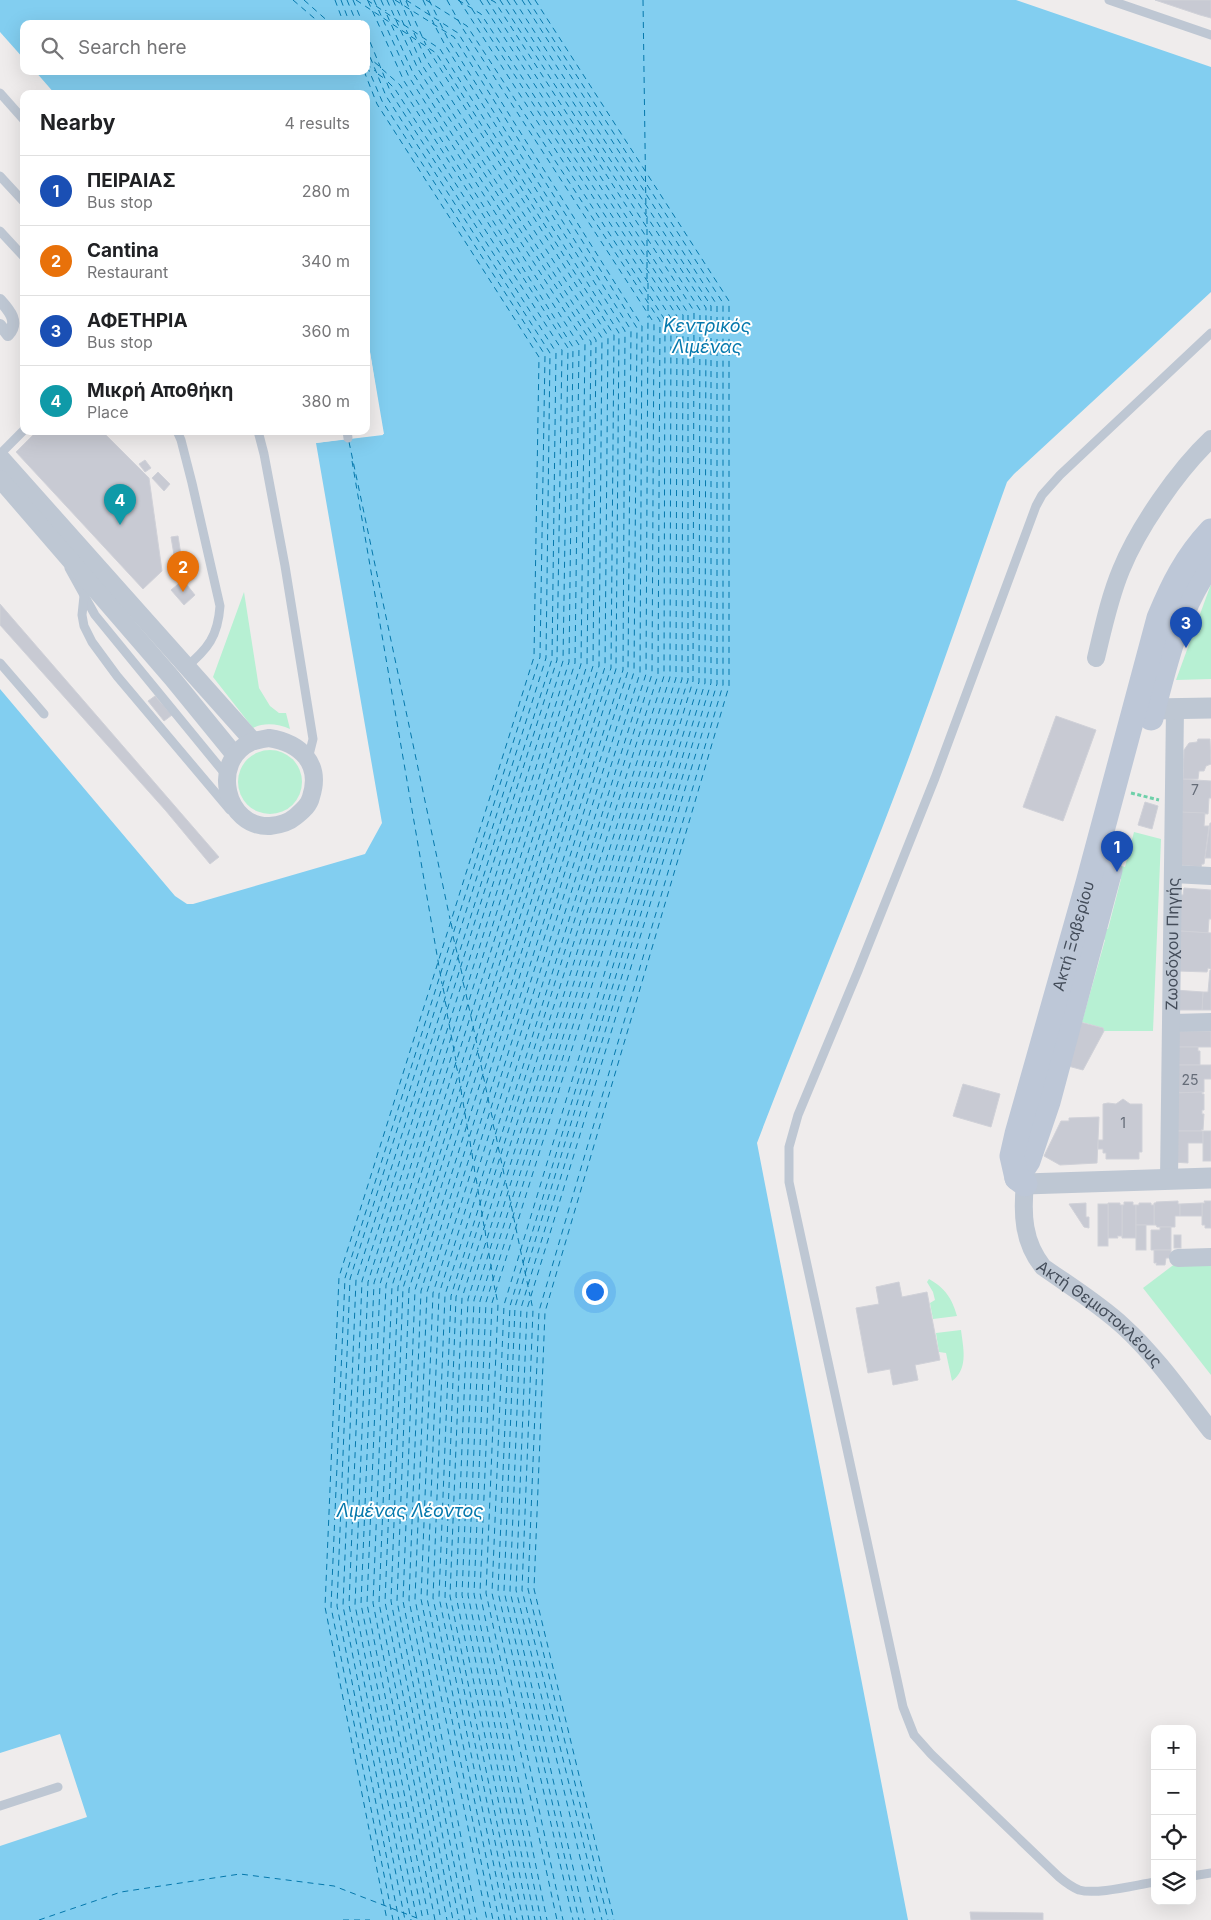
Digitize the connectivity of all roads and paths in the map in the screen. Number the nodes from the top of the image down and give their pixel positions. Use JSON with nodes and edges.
{"nodes":[{"id":1,"x":1109,"y":0,"type":"edge"},
{"id":2,"x":1211,"y":35,"type":"edge"},
{"id":3,"x":0,"y":94,"type":"edge"},
{"id":4,"x":20,"y":116,"type":"edge"},
{"id":5,"x":0,"y":176,"type":"edge"},
{"id":6,"x":20,"y":198,"type":"edge"},
{"id":7,"x":0,"y":231,"type":"edge"},
{"id":8,"x":20,"y":253,"type":"edge"},
{"id":9,"x":0,"y":300,"type":"edge"},
{"id":10,"x":0,"y":325,"type":"edge"},
{"id":11,"x":1211,"y":333,"type":"edge"},
{"id":12,"x":20,"y":434,"type":"edge"},
{"id":13,"x":179,"y":435,"type":"edge"},
{"id":14,"x":259,"y":435,"type":"edge"},
{"id":15,"x":1211,"y":439,"type":"edge"},
{"id":16,"x":0,"y":455,"type":"edge"},
{"id":17,"x":0,"y":479,"type":"edge"},
{"id":18,"x":1211,"y":531,"type":"edge"},
{"id":19,"x":60,"y":549,"type":"junction"},
{"id":20,"x":1211,"y":562,"type":"edge"},
{"id":21,"x":84,"y":596,"type":"junction"},
{"id":22,"x":1096,"y":658,"type":"dead end"},
{"id":23,"x":0,"y":663,"type":"edge"},
{"id":24,"x":186,"y":667,"type":"junction"},
{"id":25,"x":172,"y":678,"type":"junction"},
{"id":26,"x":1155,"y":707,"type":"junction"},
{"id":27,"x":1211,"y":708,"type":"edge"},
{"id":28,"x":44,"y":714,"type":"dead end"},
{"id":29,"x":253,"y":741,"type":"junction"},
{"id":30,"x":234,"y":754,"type":"junction"},
{"id":31,"x":308,"y":759,"type":"junction"},
{"id":32,"x":226,"y":775,"type":"junction"},
{"id":33,"x":1131,"y":792,"type":"junction"},
{"id":34,"x":1174,"y":804,"type":"junction"},
{"id":35,"x":252,"y":822,"type":"junction"},
{"id":36,"x":1173,"y":874,"type":"junction"},
{"id":37,"x":1211,"y":876,"type":"edge"},
{"id":38,"x":1211,"y":1022,"type":"edge"},
{"id":39,"x":1172,"y":1023,"type":"junction"},
{"id":40,"x":1211,"y":1178,"type":"edge"},
{"id":41,"x":1169,"y":1180,"type":"junction"},
{"id":42,"x":1021,"y":1181,"type":"junction"},
{"id":43,"x":1211,"y":1257,"type":"edge"},
{"id":44,"x":1178,"y":1258,"type":"dead end"},
{"id":45,"x":1211,"y":1431,"type":"edge"},
{"id":46,"x":58,"y":1787,"type":"dead end"},
{"id":47,"x":0,"y":1806,"type":"edge"},
{"id":48,"x":1211,"y":1873,"type":"edge"},
{"id":49,"x":1196,"y":1875,"type":"edge"},
{"id":50,"x":1151,"y":1883,"type":"edge"}],
"edges":[{"from":1,"to":2,"type":"lane"},
{"from":3,"to":4,"type":"lane"},
{"from":5,"to":6,"type":"lane"},
{"from":7,"to":8,"type":"lane"},
{"from":9,"to":10,"type":"street"},
{"from":11,"to":50,"type":"lane"},
{"from":12,"to":16,"type":"lane"},
{"from":13,"to":24,"type":"lane"},
{"from":14,"to":31,"type":"lane"},
{"from":15,"to":22,"type":"street"},
{"from":16,"to":24,"type":"street"},
{"from":17,"to":19,"type":"street"},
{"from":18,"to":26,"type":"main road","name":"Ακτή Ξαβερίου"},
{"from":19,"to":21,"type":"lane"},
{"from":19,"to":25,"type":"street"},
{"from":20,"to":26,"type":"main road","name":"Ακτή Ξαβερίου"},
{"from":21,"to":32,"type":"lane"},
{"from":21,"to":35,"type":"lane"},
{"from":23,"to":28,"type":"lane"},
{"from":24,"to":25,"type":"lane"},
{"from":24,"to":29,"type":"street"},
{"from":25,"to":30,"type":"street"},
{"from":26,"to":27,"type":"street"},
{"from":26,"to":33,"type":"main road","name":"Ακτή Ξαβερίου"},
{"from":26,"to":34,"type":"street","name":"Ζωοδόχου Πηγής"},
{"from":26,"to":42,"type":"main road","name":"Ακτή Ξαβερίου"},
{"from":29,"to":30,"type":"street"},
{"from":29,"to":31,"type":"street"},
{"from":30,"to":32,"type":"street"},
{"from":31,"to":35,"type":"street"},
{"from":32,"to":35,"type":"street"},
{"from":33,"to":34,"type":"path"},
{"from":33,"to":42,"type":"main road","name":"Ακτή Ξαβερίου"},
{"from":34,"to":36,"type":"street","name":"Ζωοδόχου Πηγής"},
{"from":36,"to":37,"type":"street"},
{"from":36,"to":39,"type":"street","name":"Ζωοδόχου Πηγής"},
{"from":38,"to":39,"type":"street"},
{"from":39,"to":41,"type":"street","name":"Ζωοδόχου Πηγής"},
{"from":40,"to":41,"type":"street"},
{"from":41,"to":42,"type":"street"},
{"from":42,"to":45,"type":"street","name":"Ακτή Θεμιστοκλέους"},
{"from":43,"to":44,"type":"street"},
{"from":46,"to":47,"type":"lane"},
{"from":48,"to":49,"type":"lane"}]}
